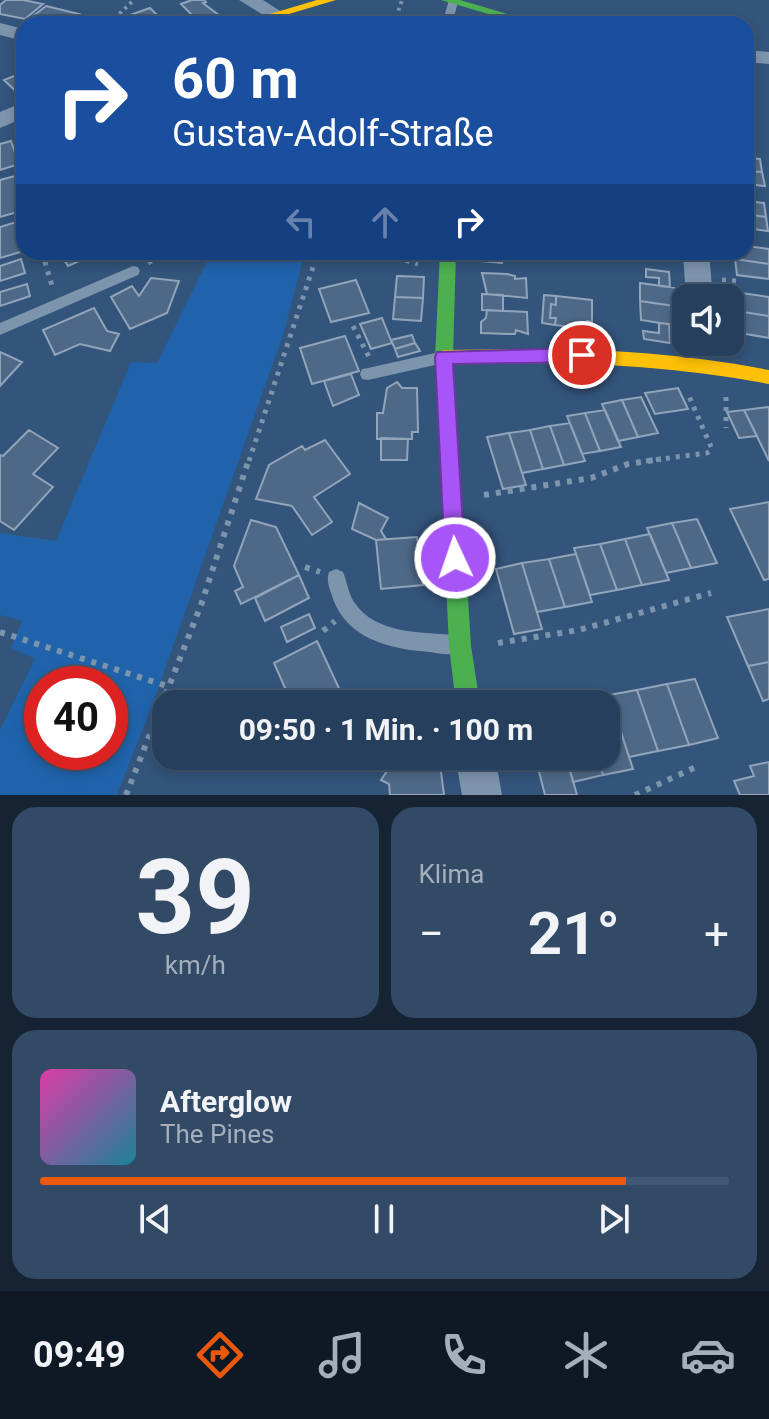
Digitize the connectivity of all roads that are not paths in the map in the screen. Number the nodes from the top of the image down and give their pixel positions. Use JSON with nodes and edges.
{"nodes":[{"id":1,"x":249,"y":0,"type":"edge"},
{"id":2,"x":330,"y":0,"type":"edge"},
{"id":3,"x":450,"y":1,"type":"edge"},
{"id":4,"x":275,"y":14,"type":"junction"},
{"id":5,"x":268,"y":16,"type":"edge"},
{"id":6,"x":488,"y":16,"type":"edge"},
{"id":7,"x":447,"y":260,"type":"edge"},
{"id":8,"x":697,"y":260,"type":"edge"},
{"id":9,"x":133,"y":271,"type":"dead end"},
{"id":10,"x":698,"y":284,"type":"edge"},
{"id":11,"x":0,"y":329,"type":"edge"},
{"id":12,"x":689,"y":356,"type":"edge"},
{"id":13,"x":710,"y":356,"type":"edge"},
{"id":14,"x":444,"y":357,"type":"junction"},
{"id":15,"x":372,"y":373,"type":"road end"},
{"id":16,"x":769,"y":377,"type":"edge"},
{"id":17,"x":336,"y":578,"type":"dead end"},
{"id":18,"x":460,"y":646,"type":"junction"},
{"id":19,"x":466,"y":690,"type":"edge"},
{"id":20,"x":478,"y":770,"type":"edge"},
{"id":21,"x":482,"y":795,"type":"edge"}],
"edges":[{"from":1,"to":4,"type":"street"},
{"from":2,"to":4,"type":"street"},
{"from":3,"to":6,"type":"street"},
{"from":4,"to":5,"type":"street"},
{"from":7,"to":14,"type":"street"},
{"from":8,"to":10,"type":"street"},
{"from":9,"to":11,"type":"lane"},
{"from":12,"to":14,"type":"street"},
{"from":13,"to":16,"type":"street"},
{"from":14,"to":15,"type":"lane"},
{"from":14,"to":18,"type":"street"},
{"from":17,"to":18,"type":"lane"},
{"from":18,"to":19,"type":"street"},
{"from":20,"to":21,"type":"street"}]}
